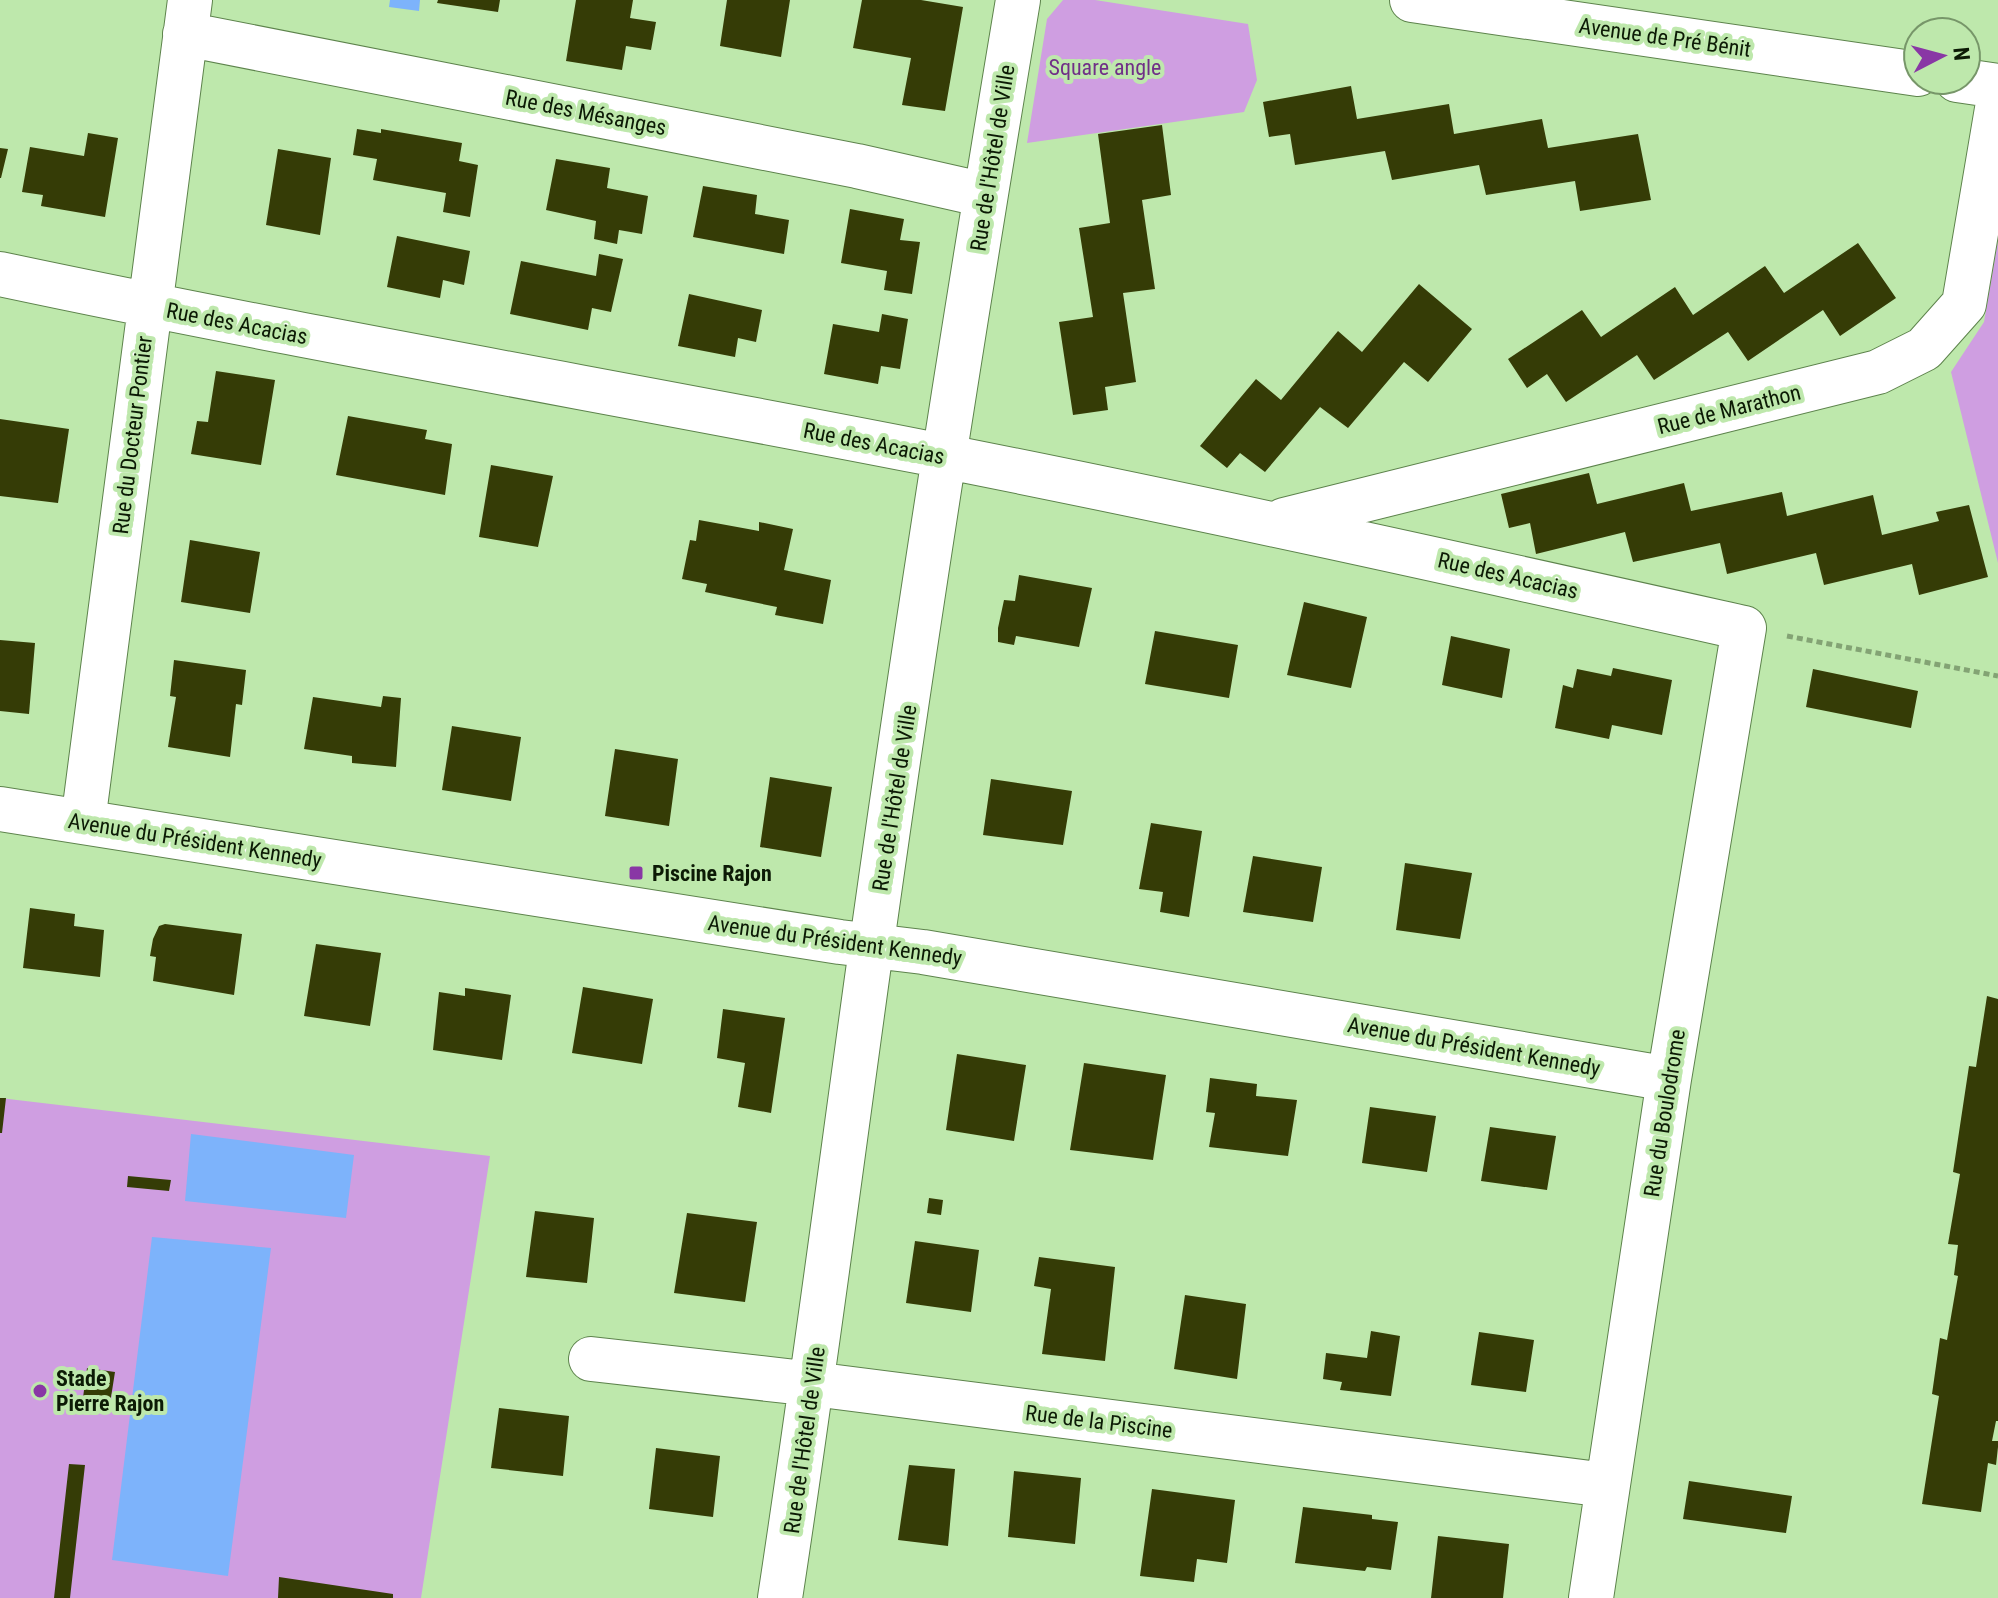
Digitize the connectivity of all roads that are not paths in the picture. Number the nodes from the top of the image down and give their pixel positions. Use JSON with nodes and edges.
{"nodes":[{"id":1,"x":1018,"y":0,"type":"edge"},
{"id":2,"x":1412,"y":0,"type":"edge"},
{"id":3,"x":188,"y":17,"type":"edge"},
{"id":4,"x":1902,"y":72,"type":"edge"},
{"id":5,"x":1998,"y":103,"type":"edge"},
{"id":6,"x":985,"y":195,"type":"junction"},
{"id":7,"x":0,"y":274,"type":"edge"},
{"id":8,"x":149,"y":306,"type":"junction"},
{"id":9,"x":944,"y":456,"type":"junction"},
{"id":10,"x":1274,"y":523,"type":"junction"},
{"id":11,"x":1744,"y":628,"type":"joint"},
{"id":12,"x":0,"y":809,"type":"edge"},
{"id":13,"x":83,"y":822,"type":"junction"},
{"id":14,"x":872,"y":945,"type":"junction"},
{"id":15,"x":1669,"y":1079,"type":"junction"},
{"id":16,"x":591,"y":1359,"type":"dead end"},
{"id":17,"x":813,"y":1384,"type":"junction"},
{"id":18,"x":1606,"y":1485,"type":"junction"},
{"id":19,"x":780,"y":1598,"type":"edge"},
{"id":20,"x":1591,"y":1598,"type":"edge"}],
"edges":[{"from":1,"to":6,"type":"street","name":"Rue de l'Hôtel de Ville"},
{"from":2,"to":4,"type":"street","name":"Avenue de Pré Bénit"},
{"from":3,"to":6,"type":"street","name":"Rue des Mésanges"},
{"from":3,"to":8,"type":"street","name":"Rue du Docteur Pontier"},
{"from":5,"to":10,"type":"street","name":"Rue de Marathon"},
{"from":6,"to":9,"type":"street","name":"Rue de l'Hôtel de Ville"},
{"from":7,"to":8,"type":"street","name":"Rue des Acacias"},
{"from":8,"to":9,"type":"street","name":"Rue des Acacias"},
{"from":8,"to":13,"type":"street","name":"Rue du Docteur Pontier"},
{"from":9,"to":10,"type":"street","name":"Rue des Acacias"},
{"from":9,"to":14,"type":"street","name":"Rue de l'Hôtel de Ville"},
{"from":10,"to":11,"type":"street","name":"Rue des Acacias"},
{"from":11,"to":15,"type":"street","name":"Rue du Boulodrome"},
{"from":12,"to":13,"type":"street","name":"Avenue du Président Kennedy"},
{"from":13,"to":14,"type":"street","name":"Avenue du Président Kennedy"},
{"from":14,"to":15,"type":"street","name":"Avenue du Président Kennedy"},
{"from":14,"to":17,"type":"street","name":"Rue de l'Hôtel de Ville"},
{"from":15,"to":18,"type":"street","name":"Rue du Boulodrome"},
{"from":16,"to":17,"type":"street","name":"Rue de la Piscine"},
{"from":17,"to":18,"type":"street","name":"Rue de la Piscine"},
{"from":17,"to":19,"type":"street","name":"Rue de l'Hôtel de Ville"},
{"from":18,"to":20,"type":"street","name":"Rue du Boulodrome"}]}
